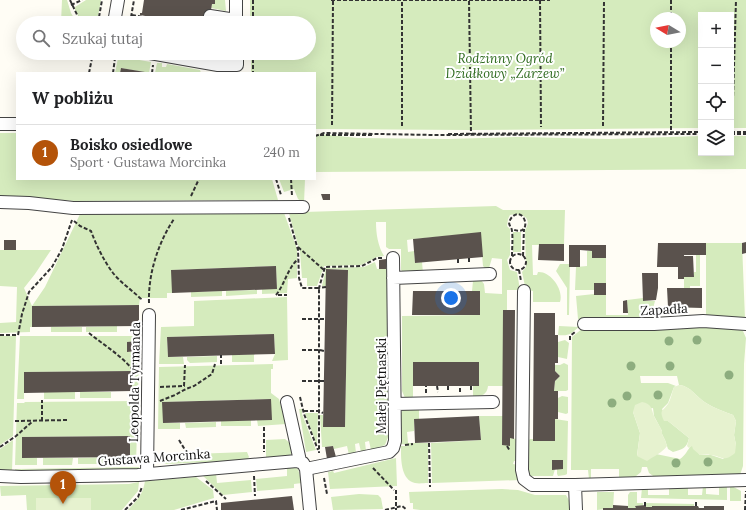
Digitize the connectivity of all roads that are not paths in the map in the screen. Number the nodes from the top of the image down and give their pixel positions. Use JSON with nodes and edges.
{"nodes":[{"id":1,"x":118,"y":0,"type":"edge"},
{"id":2,"x":236,"y":0,"type":"edge"},
{"id":3,"x":115,"y":16,"type":"edge"},
{"id":4,"x":236,"y":16,"type":"edge"},
{"id":5,"x":190,"y":60,"type":"edge"},
{"id":6,"x":237,"y":64,"type":"edge"},
{"id":7,"x":0,"y":124,"type":"edge"},
{"id":8,"x":16,"y":124,"type":"edge"},
{"id":9,"x":1,"y":203,"type":"edge"},
{"id":10,"x":295,"y":208,"type":"road end"},
{"id":11,"x":393,"y":258,"type":"road end"},
{"id":12,"x":490,"y":274,"type":"dead end"},
{"id":13,"x":394,"y":278,"type":"junction"},
{"id":14,"x":524,"y":291,"type":"dead end"},
{"id":15,"x":149,"y":315,"type":"road end"},
{"id":16,"x":584,"y":324,"type":"dead end"},
{"id":17,"x":746,"y":324,"type":"edge"},
{"id":18,"x":287,"y":402,"type":"dead end"},
{"id":19,"x":493,"y":402,"type":"dead end"},
{"id":20,"x":395,"y":404,"type":"junction"},
{"id":21,"x":303,"y":465,"type":"junction"},
{"id":22,"x":147,"y":474,"type":"junction"},
{"id":23,"x":0,"y":476,"type":"edge"},
{"id":24,"x":746,"y":480,"type":"edge"},
{"id":25,"x":575,"y":485,"type":"junction"},
{"id":26,"x":310,"y":510,"type":"edge"},
{"id":27,"x":576,"y":510,"type":"edge"}],
"edges":[{"from":1,"to":3,"type":"street"},
{"from":2,"to":4,"type":"street"},
{"from":5,"to":6,"type":"street"},
{"from":7,"to":8,"type":"street"},
{"from":9,"to":10,"type":"street"},
{"from":11,"to":13,"type":"street","name":"Małej Piętnastki"},
{"from":12,"to":13,"type":"street"},
{"from":13,"to":20,"type":"street","name":"Małej Piętnastki"},
{"from":14,"to":25,"type":"street"},
{"from":15,"to":22,"type":"street","name":"Leopolda Tyrmanda"},
{"from":16,"to":17,"type":"street","name":"Zapadła"},
{"from":18,"to":21,"type":"street"},
{"from":19,"to":20,"type":"street"},
{"from":20,"to":21,"type":"street","name":"Małej Piętnastki"},
{"from":21,"to":22,"type":"street","name":"Gustawa Morcinka"},
{"from":21,"to":26,"type":"street"},
{"from":22,"to":23,"type":"street","name":"Gustawa Morcinka"},
{"from":24,"to":25,"type":"street"},
{"from":25,"to":27,"type":"street"}]}
